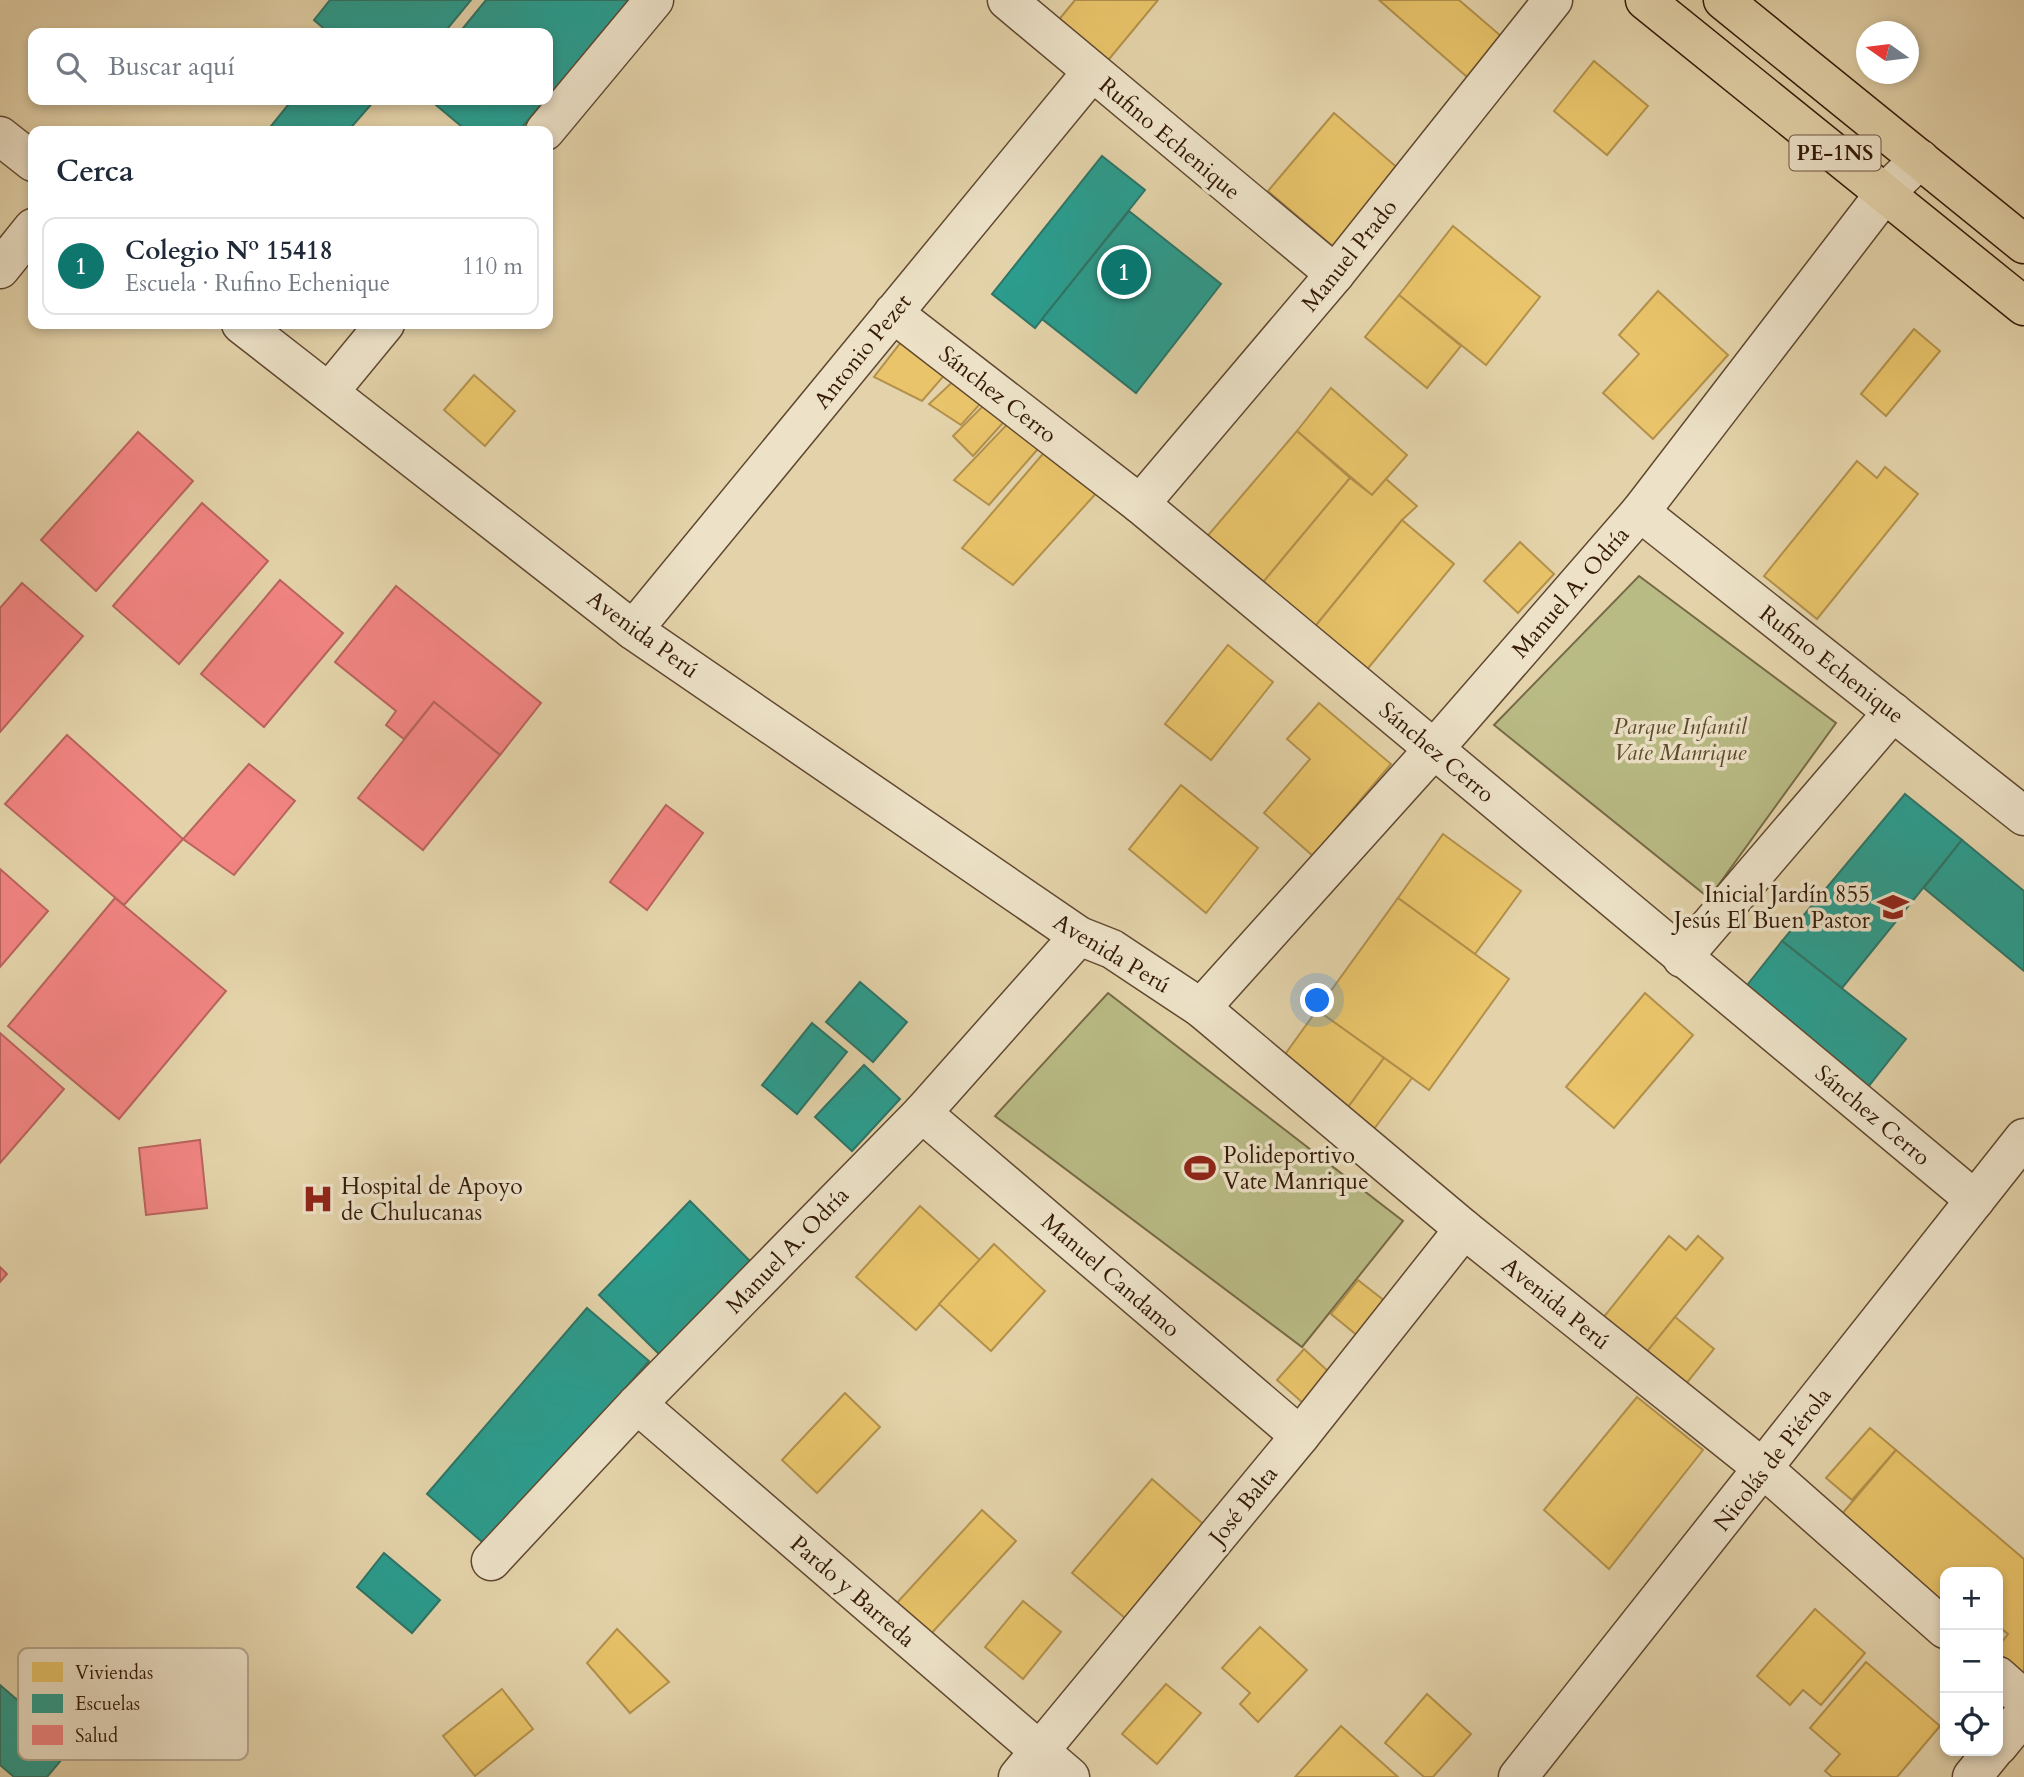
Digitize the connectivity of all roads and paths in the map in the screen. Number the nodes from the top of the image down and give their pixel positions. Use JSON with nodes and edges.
{"nodes":[{"id":1,"x":654,"y":0,"type":"edge"},
{"id":2,"x":1007,"y":0,"type":"edge"},
{"id":3,"x":1553,"y":0,"type":"edge"},
{"id":4,"x":1645,"y":0,"type":"edge"},
{"id":5,"x":1723,"y":0,"type":"edge"},
{"id":6,"x":1091,"y":73,"type":"junction"},
{"id":7,"x":549,"y":126,"type":"edge"},
{"id":8,"x":0,"y":136,"type":"edge"},
{"id":9,"x":28,"y":158,"type":"edge"},
{"id":10,"x":1920,"y":159,"type":"junction"},
{"id":11,"x":1885,"y":193,"type":"junction"},
{"id":12,"x":28,"y":234,"type":"edge"},
{"id":13,"x":2024,"y":244,"type":"edge"},
{"id":14,"x":0,"y":269,"type":"edge"},
{"id":15,"x":1335,"y":274,"type":"junction"},
{"id":16,"x":2024,"y":306,"type":"edge"},
{"id":17,"x":894,"y":313,"type":"junction"},
{"id":18,"x":247,"y":329,"type":"edge"},
{"id":19,"x":382,"y":329,"type":"edge"},
{"id":20,"x":329,"y":392,"type":"junction"},
{"id":21,"x":1140,"y":504,"type":"junction"},
{"id":22,"x":1640,"y":512,"type":"junction"},
{"id":23,"x":633,"y":630,"type":"junction"},
{"id":24,"x":1893,"y":712,"type":"junction"},
{"id":25,"x":1434,"y":749,"type":"junction"},
{"id":26,"x":2024,"y":816,"type":"edge"},
{"id":27,"x":1079,"y":936,"type":"junction"},
{"id":28,"x":1682,"y":958,"type":"junction"},
{"id":29,"x":1201,"y":1008,"type":"junction"},
{"id":30,"x":922,"y":1113,"type":"junction"},
{"id":31,"x":2024,"y":1138,"type":"edge"},
{"id":32,"x":1975,"y":1200,"type":"junction"},
{"id":33,"x":1464,"y":1229,"type":"junction"},
{"id":34,"x":636,"y":1404,"type":"junction"},
{"id":35,"x":1300,"y":1436,"type":"junction"},
{"id":36,"x":1765,"y":1469,"type":"junction"},
{"id":37,"x":491,"y":1561,"type":"dead end"},
{"id":38,"x":1940,"y":1625,"type":"edge"},
{"id":39,"x":2003,"y":1680,"type":"edge"},
{"id":40,"x":2024,"y":1699,"type":"edge"},
{"id":41,"x":2024,"y":1714,"type":"edge"},
{"id":42,"x":2003,"y":1740,"type":"edge"},
{"id":43,"x":1989,"y":1756,"type":"edge"},
{"id":44,"x":1029,"y":1764,"type":"edge"},
{"id":45,"x":1070,"y":1777,"type":"edge"},
{"id":46,"x":1518,"y":1777,"type":"edge"},
{"id":47,"x":1972,"y":1777,"type":"edge"}],
"edges":[{"from":1,"to":7,"type":"street"},
{"from":2,"to":6,"type":"street","name":"Rufino Echenique"},
{"from":3,"to":15,"type":"street","name":"Manuel Prado"},
{"from":4,"to":11,"type":"main road","number":"PE-1NS"},
{"from":5,"to":10,"type":"main road","number":"PE-1NS"},
{"from":6,"to":15,"type":"street","name":"Rufino Echenique"},
{"from":6,"to":17,"type":"street","name":"Antonio Pezet"},
{"from":8,"to":9,"type":"street"},
{"from":10,"to":11,"type":"street","name":"Manuel A. Odría"},
{"from":10,"to":13,"type":"main road","number":"PE-1NS"},
{"from":11,"to":16,"type":"main road","number":"PE-1NS"},
{"from":11,"to":22,"type":"street","name":"Manuel A. Odría"},
{"from":12,"to":14,"type":"street"},
{"from":15,"to":21,"type":"street","name":"Manuel Prado"},
{"from":17,"to":21,"type":"street","name":"Sánchez Cerro"},
{"from":17,"to":23,"type":"street","name":"Antonio Pezet"},
{"from":18,"to":20,"type":"street","name":"Avenida Perú"},
{"from":19,"to":20,"type":"street"},
{"from":20,"to":23,"type":"street","name":"Avenida Perú"},
{"from":21,"to":25,"type":"street","name":"Sánchez Cerro"},
{"from":22,"to":24,"type":"street","name":"Rufino Echenique"},
{"from":22,"to":25,"type":"street","name":"Manuel A. Odría"},
{"from":23,"to":27,"type":"street","name":"Avenida Perú"},
{"from":24,"to":26,"type":"street","name":"Rufino Echenique"},
{"from":24,"to":28,"type":"street"},
{"from":25,"to":28,"type":"street","name":"Sánchez Cerro"},
{"from":25,"to":29,"type":"street","name":"Manuel A. Odría"},
{"from":27,"to":29,"type":"street","name":"Avenida Perú"},
{"from":27,"to":30,"type":"street","name":"Manuel A. Odría"},
{"from":28,"to":32,"type":"street","name":"Sánchez Cerro"},
{"from":29,"to":33,"type":"street","name":"Avenida Perú"},
{"from":30,"to":34,"type":"street","name":"Manuel A. Odría"},
{"from":30,"to":35,"type":"street","name":"Manuel Candamo"},
{"from":31,"to":32,"type":"street","name":"Nicolás de Piérola"},
{"from":32,"to":36,"type":"street","name":"Nicolás de Piérola"},
{"from":33,"to":35,"type":"street","name":"José Balta"},
{"from":33,"to":36,"type":"street","name":"Avenida Perú"},
{"from":34,"to":37,"type":"street","name":"Manuel A. Odría"},
{"from":34,"to":44,"type":"street","name":"Pardo y Barreda"},
{"from":35,"to":44,"type":"street","name":"José Balta"},
{"from":36,"to":38,"type":"street","name":"Avenida Perú"},
{"from":36,"to":46,"type":"street","name":"Nicolás de Piérola"},
{"from":39,"to":40,"type":"street"},
{"from":41,"to":42,"type":"street"},
{"from":43,"to":47,"type":"street"},
{"from":44,"to":45,"type":"street","name":"Pardo y Barreda"}]}
